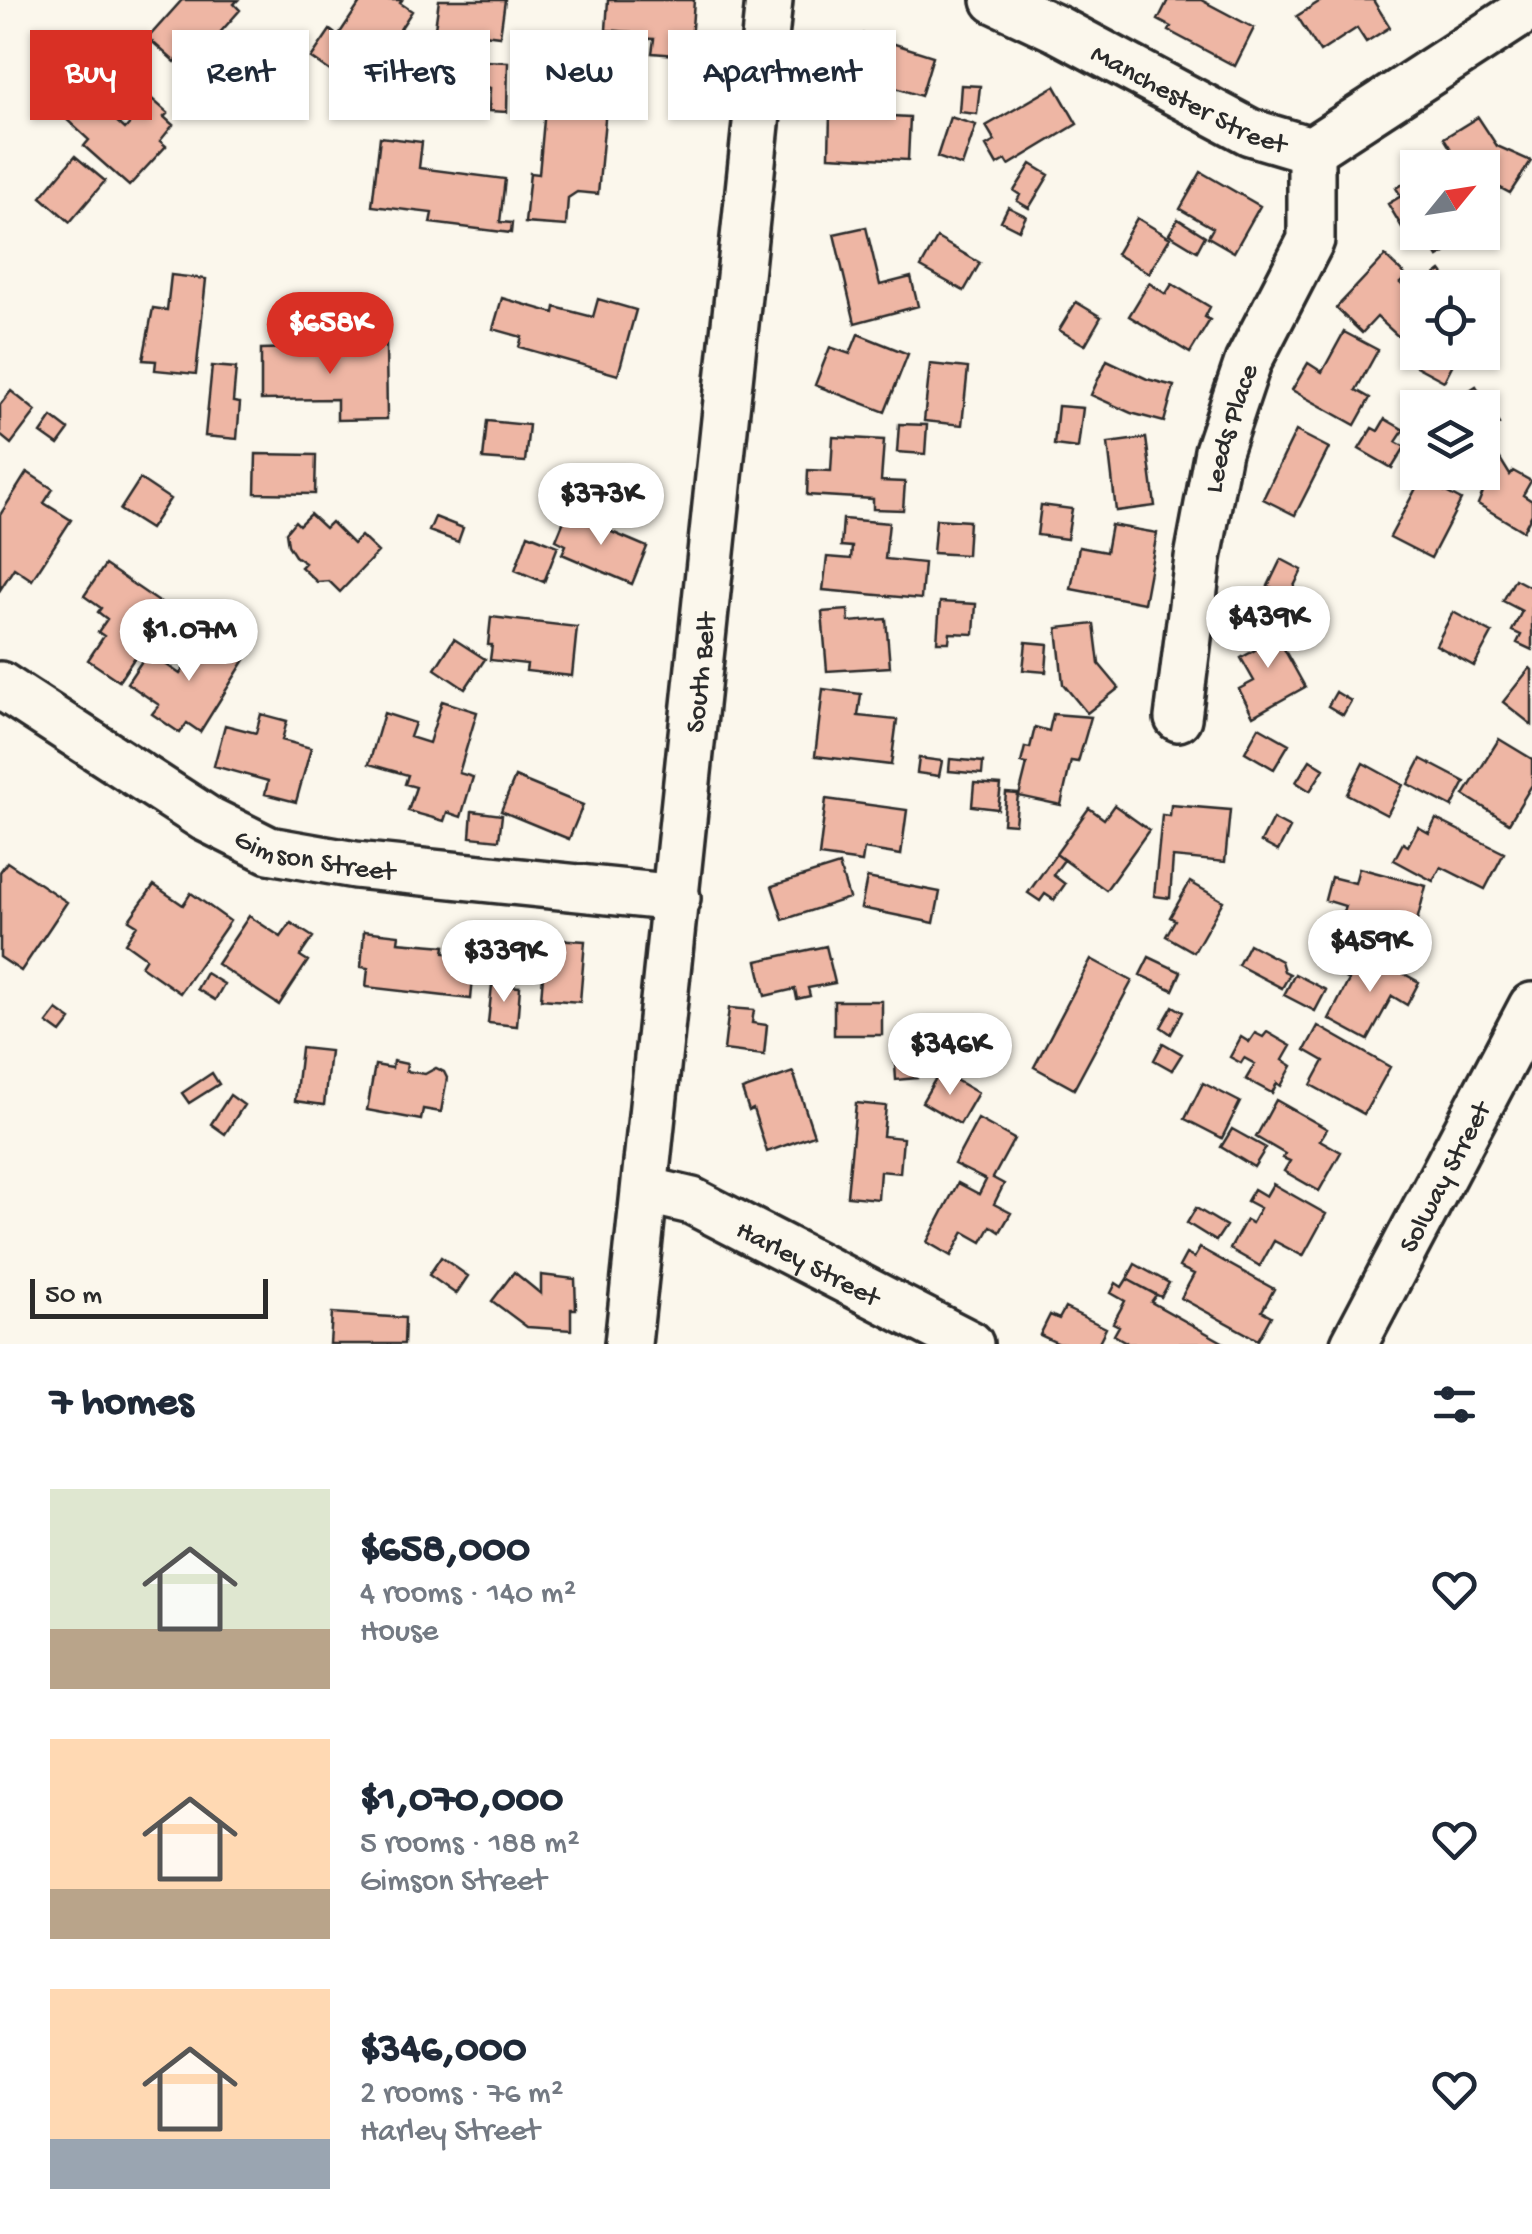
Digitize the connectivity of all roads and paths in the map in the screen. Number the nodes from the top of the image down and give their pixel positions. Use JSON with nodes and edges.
{"nodes":[{"id":1,"x":769,"y":0,"type":"edge"},
{"id":2,"x":995,"y":0,"type":"edge"},
{"id":3,"x":1532,"y":6,"type":"edge"},
{"id":4,"x":1311,"y":150,"type":"junction"},
{"id":5,"x":0,"y":685,"type":"edge"},
{"id":6,"x":1178,"y":718,"type":"dead end"},
{"id":7,"x":677,"y":898,"type":"junction"},
{"id":8,"x":1532,"y":1006,"type":"edge"},
{"id":9,"x":645,"y":1190,"type":"junction"},
{"id":10,"x":628,"y":1344,"type":"edge"},
{"id":11,"x":970,"y":1344,"type":"edge"},
{"id":12,"x":1354,"y":1344,"type":"edge"}],
"edges":[{"from":1,"to":7,"type":"street","name":"South Belt"},
{"from":2,"to":4,"type":"street","name":"Manchester Street"},
{"from":3,"to":4,"type":"street","name":"Manchester Street"},
{"from":4,"to":6,"type":"street","name":"Leeds Place"},
{"from":5,"to":7,"type":"street","name":"Gimson Street"},
{"from":7,"to":9,"type":"street","name":"South Belt"},
{"from":8,"to":12,"type":"street","name":"Solway Street"},
{"from":9,"to":10,"type":"street","name":"South Belt"},
{"from":9,"to":11,"type":"street","name":"Harley Street"}]}
